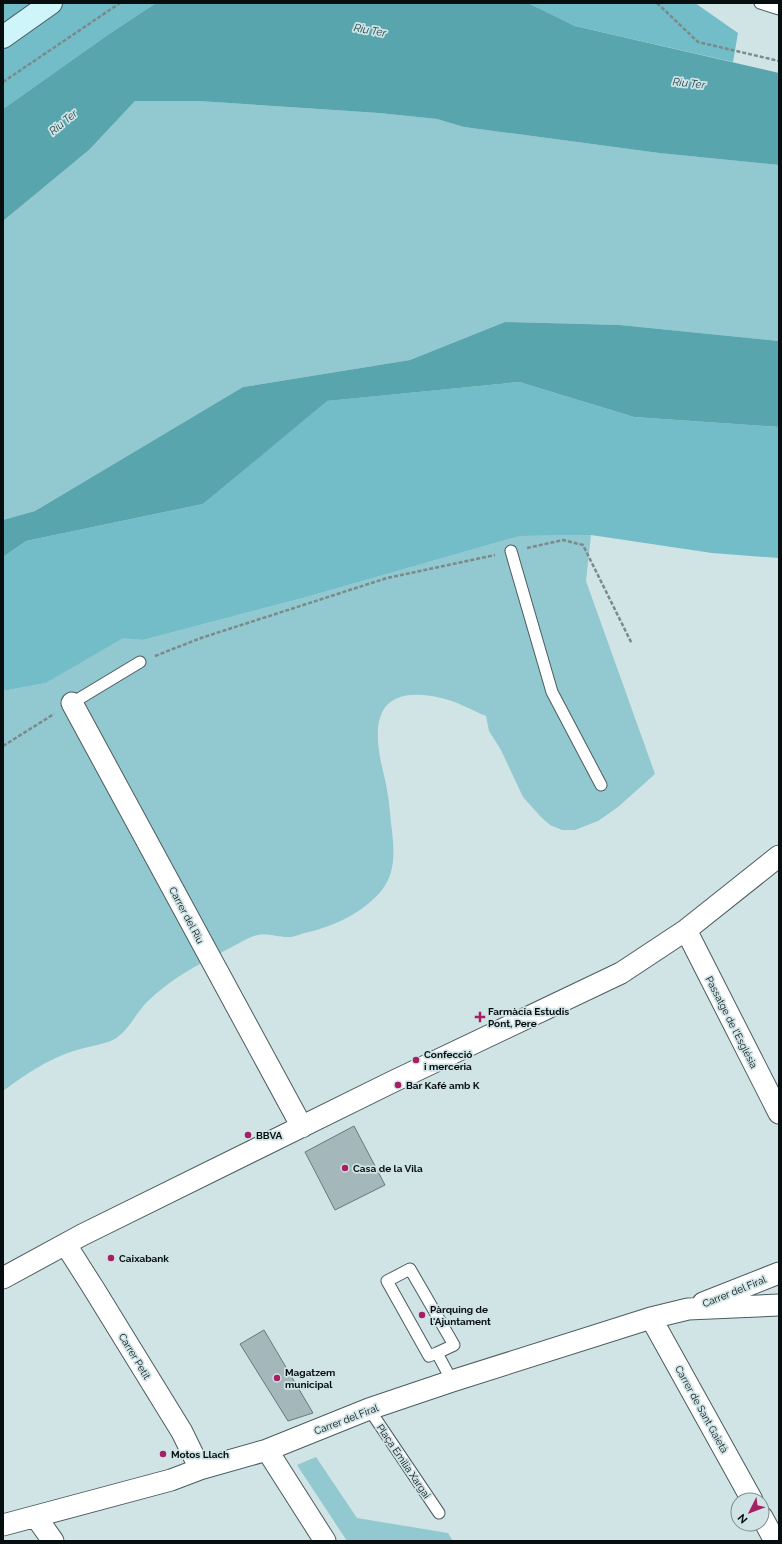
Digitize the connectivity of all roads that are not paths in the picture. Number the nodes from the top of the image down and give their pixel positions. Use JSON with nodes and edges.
{"nodes":[{"id":1,"x":51,"y":3,"type":"edge"},
{"id":2,"x":760,"y":3,"type":"edge"},
{"id":3,"x":779,"y":9,"type":"edge"},
{"id":4,"x":3,"y":37,"type":"edge"},
{"id":5,"x":511,"y":552,"type":"road end"},
{"id":6,"x":140,"y":662,"type":"road end"},
{"id":7,"x":72,"y":703,"type":"joint"},
{"id":8,"x":601,"y":784,"type":"dead end"},
{"id":9,"x":779,"y":856,"type":"edge"},
{"id":10,"x":686,"y":930,"type":"junction"},
{"id":11,"x":779,"y":1113,"type":"edge"},
{"id":12,"x":302,"y":1127,"type":"junction"},
{"id":13,"x":66,"y":1245,"type":"junction"},
{"id":14,"x":779,"y":1273,"type":"edge"},
{"id":15,"x":3,"y":1278,"type":"edge"},
{"id":16,"x":779,"y":1305,"type":"edge"},
{"id":17,"x":688,"y":1309,"type":"junction"},
{"id":18,"x":651,"y":1318,"type":"junction"},
{"id":19,"x":437,"y":1353,"type":"junction"},
{"id":20,"x":452,"y":1381,"type":"junction"},
{"id":21,"x":369,"y":1409,"type":"junction"},
{"id":22,"x":266,"y":1450,"type":"junction"},
{"id":23,"x":200,"y":1469,"type":"junction"},
{"id":24,"x":748,"y":1492,"type":"edge"},
{"id":25,"x":439,"y":1514,"type":"dead end"},
{"id":26,"x":36,"y":1517,"type":"junction"},
{"id":27,"x":3,"y":1525,"type":"edge"},
{"id":28,"x":770,"y":1532,"type":"edge"},
{"id":29,"x":53,"y":1541,"type":"edge"},
{"id":30,"x":325,"y":1541,"type":"edge"},
{"id":31,"x":775,"y":1541,"type":"edge"}],
"edges":[{"from":1,"to":4,"type":"street"},
{"from":2,"to":3,"type":"lane"},
{"from":5,"to":8,"type":"lane"},
{"from":6,"to":7,"type":"lane"},
{"from":7,"to":12,"type":"street","name":"Carrer del Riu"},
{"from":9,"to":10,"type":"street"},
{"from":10,"to":11,"type":"street","name":"Passatge de l'Església"},
{"from":10,"to":12,"type":"street"},
{"from":12,"to":13,"type":"street"},
{"from":13,"to":15,"type":"street"},
{"from":13,"to":23,"type":"street","name":"Carrer Petit"},
{"from":14,"to":17,"type":"street","name":"Carrer del Firal"},
{"from":16,"to":17,"type":"street","name":"Carrer del Firal"},
{"from":17,"to":18,"type":"street","name":"Carrer del Firal"},
{"from":18,"to":20,"type":"street","name":"Carrer del Firal"},
{"from":18,"to":24,"type":"street","name":"Carrer de Sant Gaietà"},
{"from":19,"to":19,"type":"lane"},
{"from":19,"to":20,"type":"lane"},
{"from":20,"to":21,"type":"street","name":"Carrer del Firal"},
{"from":21,"to":22,"type":"street","name":"Carrer del Firal"},
{"from":21,"to":25,"type":"lane","name":"Plaça Emilia Xargai"},
{"from":22,"to":23,"type":"street","name":"Carrer del Firal"},
{"from":22,"to":30,"type":"street"},
{"from":23,"to":26,"type":"street","name":"Carrer del Firal"},
{"from":26,"to":27,"type":"street","name":"Carrer del Firal"},
{"from":26,"to":29,"type":"street"},
{"from":28,"to":31,"type":"street"}]}
